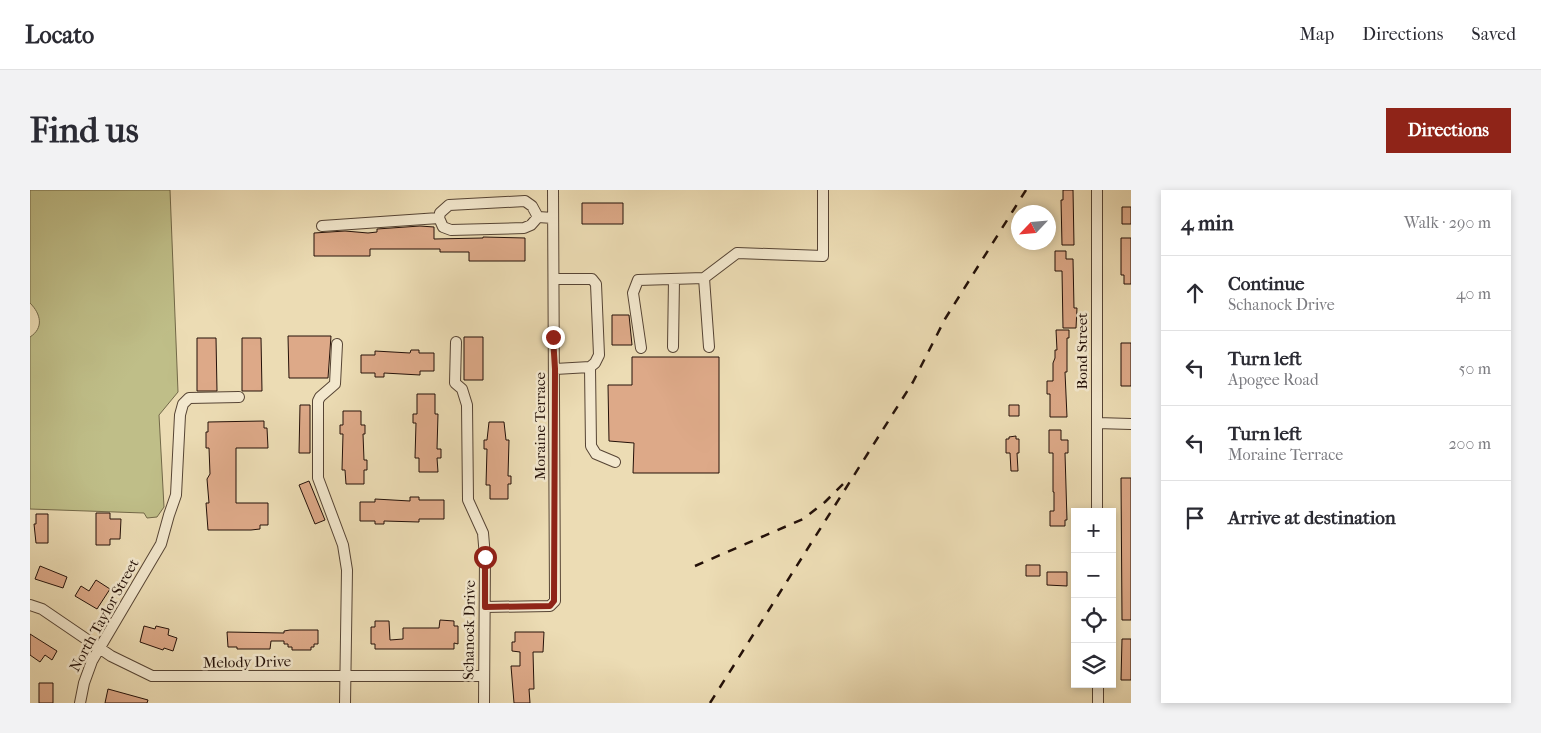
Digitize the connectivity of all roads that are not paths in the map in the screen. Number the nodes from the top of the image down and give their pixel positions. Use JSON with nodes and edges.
{"nodes":[{"id":1,"x":553,"y":190,"type":"edge"},
{"id":2,"x":823,"y":190,"type":"edge"},
{"id":3,"x":1097,"y":190,"type":"edge"},
{"id":4,"x":439,"y":218,"type":"junction"},
{"id":5,"x":538,"y":218,"type":"junction"},
{"id":6,"x":553,"y":218,"type":"junction"},
{"id":7,"x":322,"y":226,"type":"dead end"},
{"id":8,"x":704,"y":278,"type":"junction"},
{"id":9,"x":554,"y":279,"type":"junction"},
{"id":10,"x":674,"y":279,"type":"junction"},
{"id":11,"x":456,"y":342,"type":"dead end"},
{"id":12,"x":338,"y":344,"type":"dead end"},
{"id":13,"x":673,"y":347,"type":"dead end"},
{"id":14,"x":709,"y":347,"type":"dead end"},
{"id":15,"x":641,"y":348,"type":"dead end"},
{"id":16,"x":590,"y":367,"type":"junction"},
{"id":17,"x":555,"y":369,"type":"junction"},
{"id":18,"x":239,"y":397,"type":"dead end"},
{"id":19,"x":1097,"y":423,"type":"junction"},
{"id":20,"x":1131,"y":424,"type":"edge"},
{"id":21,"x":615,"y":462,"type":"dead end"},
{"id":22,"x":1098,"y":508,"type":"edge"},
{"id":23,"x":30,"y":605,"type":"edge"},
{"id":24,"x":485,"y":607,"type":"junction"},
{"id":25,"x":100,"y":648,"type":"junction"},
{"id":26,"x":345,"y":676,"type":"junction"},
{"id":27,"x":484,"y":676,"type":"junction"},
{"id":28,"x":1098,"y":688,"type":"edge"},
{"id":29,"x":80,"y":703,"type":"edge"},
{"id":30,"x":345,"y":703,"type":"edge"},
{"id":31,"x":484,"y":703,"type":"edge"},
{"id":32,"x":1098,"y":703,"type":"edge"}],
"edges":[{"from":1,"to":6,"type":"street","name":"Moraine Terrace"},
{"from":2,"to":8,"type":"street"},
{"from":3,"to":19,"type":"street","name":"Bond Street"},
{"from":4,"to":5,"type":"street"},
{"from":4,"to":5,"type":"street"},
{"from":4,"to":7,"type":"street"},
{"from":5,"to":6,"type":"street"},
{"from":6,"to":9,"type":"street","name":"Moraine Terrace"},
{"from":8,"to":10,"type":"street"},
{"from":8,"to":14,"type":"street"},
{"from":9,"to":16,"type":"street"},
{"from":9,"to":17,"type":"street","name":"Moraine Terrace"},
{"from":10,"to":13,"type":"street"},
{"from":10,"to":15,"type":"street"},
{"from":11,"to":24,"type":"street","name":"Schanock Drive"},
{"from":12,"to":26,"type":"street"},
{"from":16,"to":17,"type":"street"},
{"from":16,"to":21,"type":"street"},
{"from":17,"to":24,"type":"street","name":"Moraine Terrace"},
{"from":18,"to":25,"type":"street","name":"North Taylor Street"},
{"from":19,"to":20,"type":"street"},
{"from":19,"to":22,"type":"street","name":"Bond Street"},
{"from":23,"to":25,"type":"street","name":"Melody Drive"},
{"from":24,"to":27,"type":"street","name":"Schanock Drive"},
{"from":25,"to":26,"type":"street","name":"Melody Drive"},
{"from":25,"to":29,"type":"street","name":"North Taylor Street"},
{"from":26,"to":27,"type":"street","name":"Melody Drive"},
{"from":26,"to":30,"type":"street"},
{"from":27,"to":31,"type":"street","name":"Schanock Drive"},
{"from":28,"to":32,"type":"street"}]}
